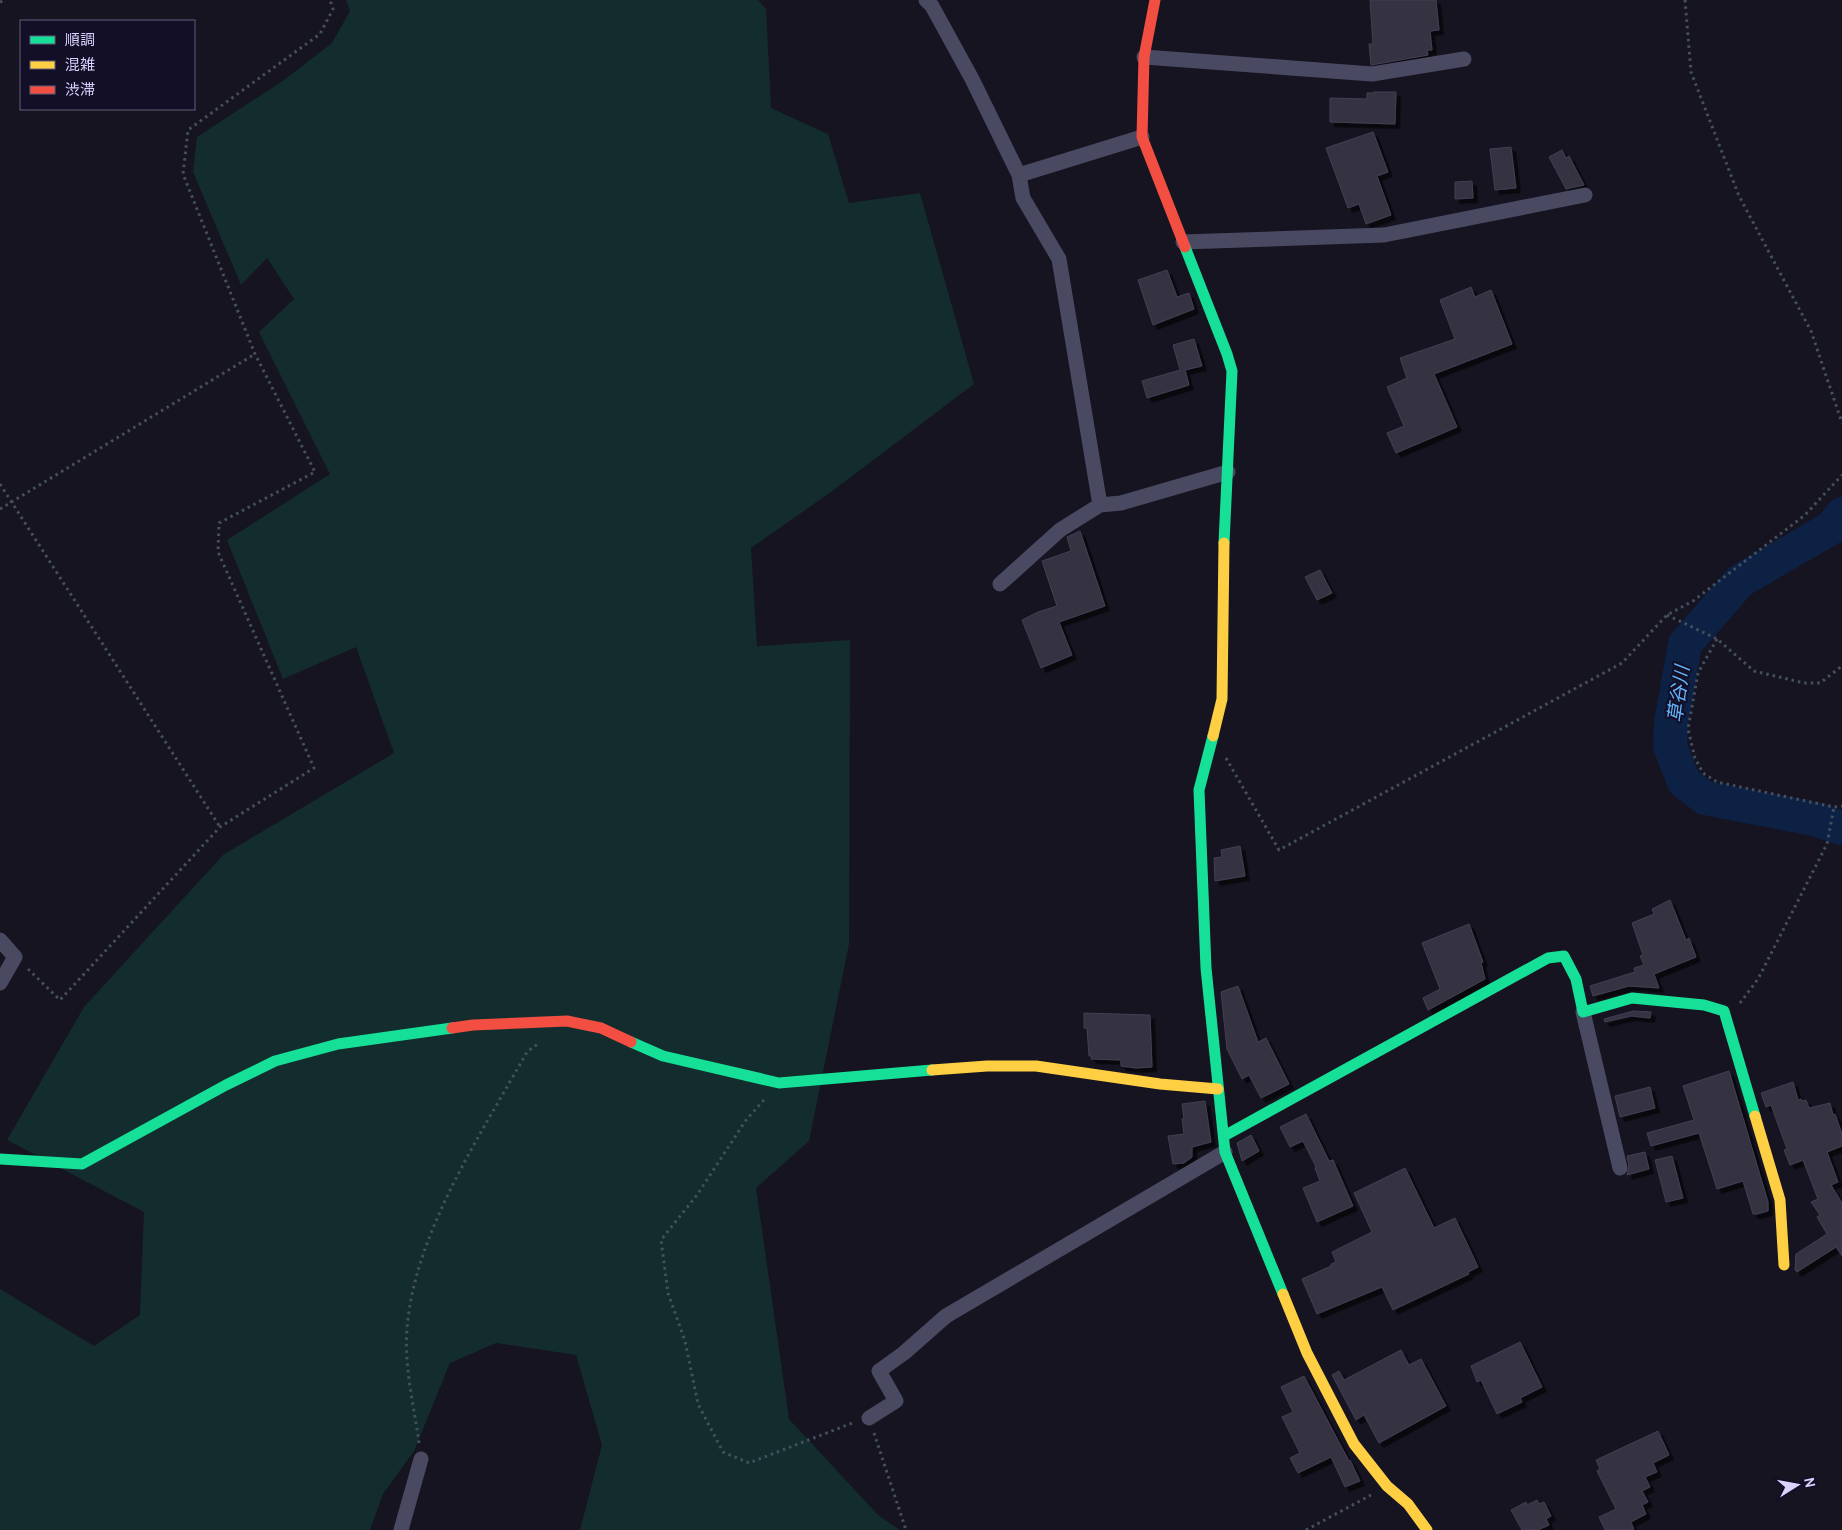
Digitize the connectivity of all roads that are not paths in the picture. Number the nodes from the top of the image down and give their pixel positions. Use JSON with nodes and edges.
{"nodes":[{"id":1,"x":926,"y":0,"type":"edge"},
{"id":2,"x":1155,"y":0,"type":"edge"},
{"id":3,"x":1144,"y":57,"type":"junction"},
{"id":4,"x":1464,"y":59,"type":"dead end"},
{"id":5,"x":1142,"y":137,"type":"junction"},
{"id":6,"x":1019,"y":176,"type":"junction"},
{"id":7,"x":1585,"y":195,"type":"dead end"},
{"id":8,"x":1183,"y":242,"type":"junction"},
{"id":9,"x":1228,"y":472,"type":"junction"},
{"id":10,"x":1100,"y":506,"type":"junction"},
{"id":11,"x":1000,"y":584,"type":"dead end"},
{"id":12,"x":0,"y":940,"type":"edge"},
{"id":13,"x":0,"y":983,"type":"edge"},
{"id":14,"x":1583,"y":1012,"type":"junction"},
{"id":15,"x":1218,"y":1089,"type":"junction"},
{"id":16,"x":1224,"y":1136,"type":"junction"},
{"id":17,"x":1224,"y":1152,"type":"junction"},
{"id":18,"x":0,"y":1159,"type":"edge"},
{"id":19,"x":1620,"y":1168,"type":"dead end"},
{"id":20,"x":1784,"y":1266,"type":"dead end"},
{"id":21,"x":869,"y":1418,"type":"road end"},
{"id":22,"x":421,"y":1459,"type":"road end"},
{"id":23,"x":401,"y":1530,"type":"edge"},
{"id":24,"x":1428,"y":1530,"type":"edge"}],
"edges":[{"from":1,"to":6,"type":"street"},
{"from":2,"to":3,"type":"street"},
{"from":3,"to":4,"type":"street"},
{"from":3,"to":5,"type":"street"},
{"from":5,"to":6,"type":"street"},
{"from":5,"to":8,"type":"street"},
{"from":6,"to":10,"type":"street"},
{"from":7,"to":8,"type":"street"},
{"from":8,"to":9,"type":"street"},
{"from":9,"to":10,"type":"street"},
{"from":9,"to":15,"type":"street"},
{"from":10,"to":11,"type":"street"},
{"from":12,"to":13,"type":"street"},
{"from":14,"to":16,"type":"street"},
{"from":14,"to":19,"type":"street"},
{"from":14,"to":20,"type":"street"},
{"from":15,"to":16,"type":"street"},
{"from":15,"to":18,"type":"street"},
{"from":16,"to":17,"type":"street"},
{"from":17,"to":21,"type":"street"},
{"from":17,"to":24,"type":"street"},
{"from":22,"to":23,"type":"street"}]}
